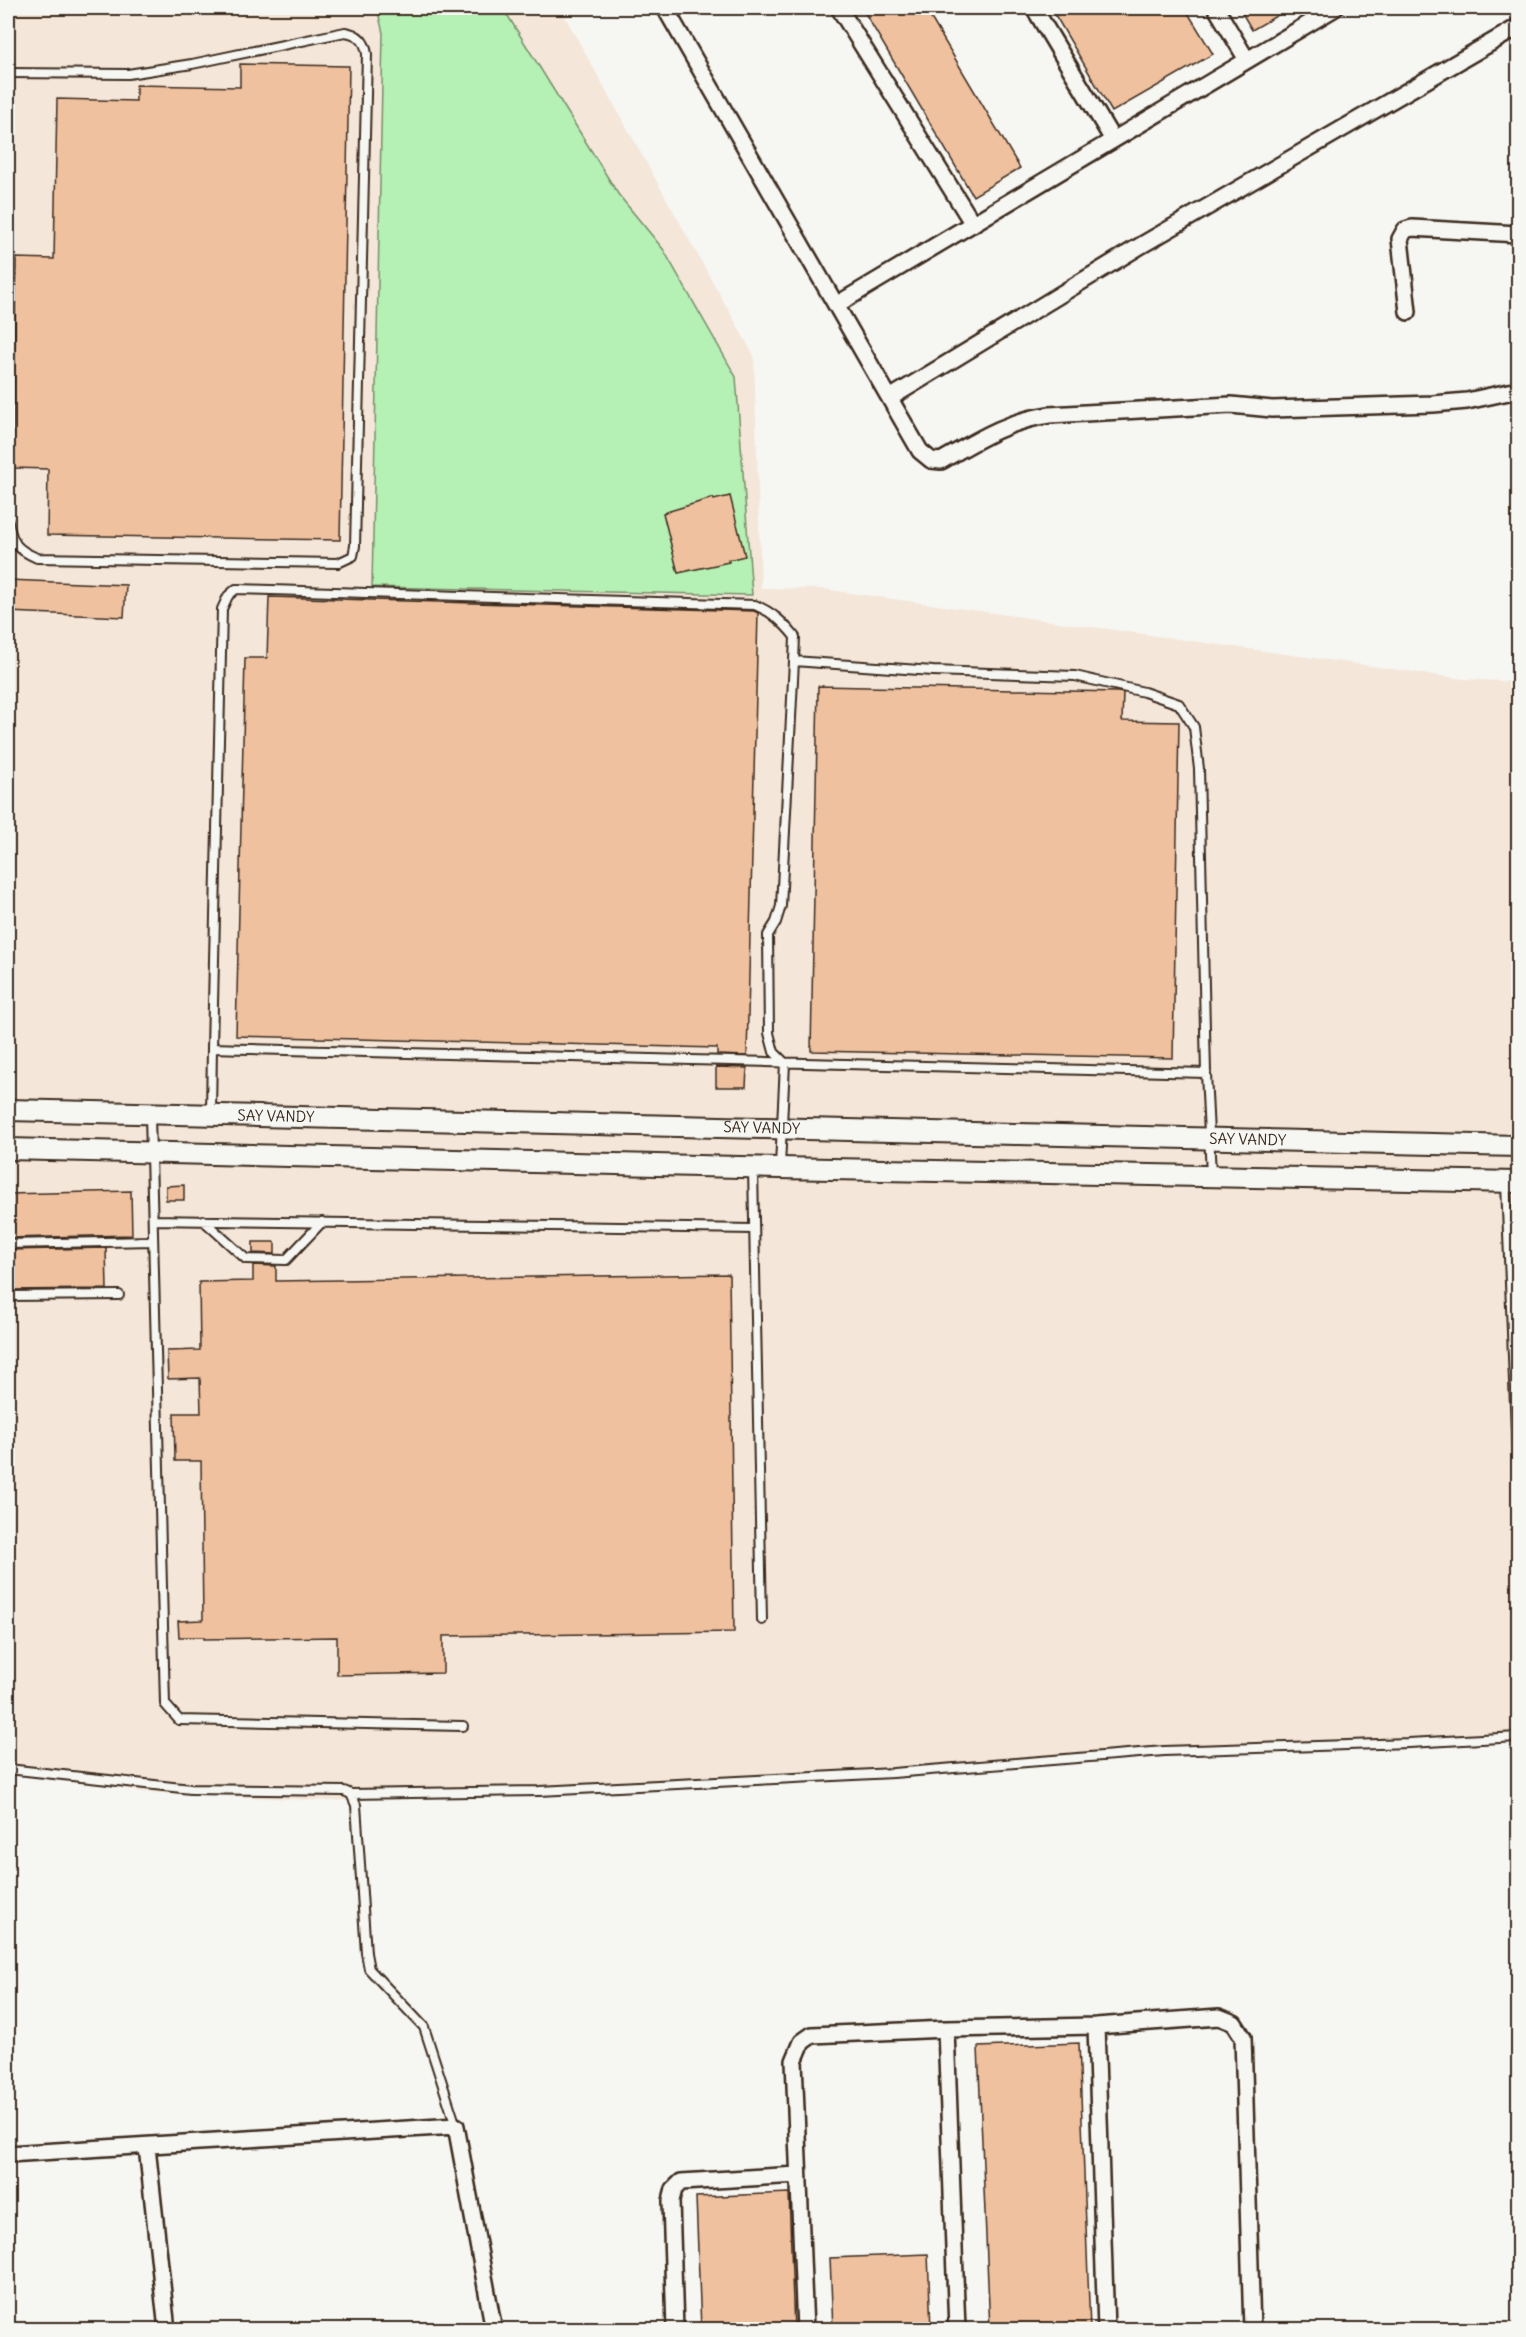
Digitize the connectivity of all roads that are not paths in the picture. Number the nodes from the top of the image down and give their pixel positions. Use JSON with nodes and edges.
{"nodes":[{"id":1,"x":665,"y":8,"type":"edge"},
{"id":2,"x":839,"y":8,"type":"edge"},
{"id":3,"x":1034,"y":8,"type":"edge"},
{"id":4,"x":1216,"y":8,"type":"edge"},
{"id":5,"x":1335,"y":8,"type":"edge"},
{"id":6,"x":1518,"y":27,"type":"edge"},
{"id":7,"x":1247,"y":60,"type":"junction"},
{"id":8,"x":8,"y":73,"type":"edge"},
{"id":9,"x":1113,"y":140,"type":"junction"},
{"id":10,"x":973,"y":224,"type":"junction"},
{"id":11,"x":1518,"y":234,"type":"edge"},
{"id":12,"x":836,"y":305,"type":"junction"},
{"id":13,"x":1408,"y":312,"type":"dead end"},
{"id":14,"x":1518,"y":390,"type":"edge"},
{"id":15,"x":890,"y":398,"type":"junction"},
{"id":16,"x":8,"y":522,"type":"edge"},
{"id":17,"x":794,"y":661,"type":"junction"},
{"id":18,"x":212,"y":1048,"type":"junction"},
{"id":19,"x":785,"y":1063,"type":"junction"},
{"id":20,"x":1206,"y":1073,"type":"junction"},
{"id":21,"x":8,"y":1110,"type":"edge"},
{"id":22,"x":150,"y":1113,"type":"junction"},
{"id":23,"x":211,"y":1115,"type":"junction"},
{"id":24,"x":782,"y":1128,"type":"junction"},
{"id":25,"x":1211,"y":1139,"type":"junction"},
{"id":26,"x":1518,"y":1146,"type":"edge"},
{"id":27,"x":8,"y":1149,"type":"edge"},
{"id":28,"x":150,"y":1152,"type":"junction"},
{"id":29,"x":753,"y":1167,"type":"junction"},
{"id":30,"x":780,"y":1168,"type":"junction"},
{"id":31,"x":1211,"y":1175,"type":"junction"},
{"id":32,"x":1512,"y":1182,"type":"edge"},
{"id":33,"x":153,"y":1220,"type":"junction"},
{"id":34,"x":203,"y":1220,"type":"junction"},
{"id":35,"x":322,"y":1222,"type":"junction"},
{"id":36,"x":754,"y":1229,"type":"junction"},
{"id":37,"x":153,"y":1241,"type":"junction"},
{"id":38,"x":8,"y":1244,"type":"edge"},
{"id":39,"x":119,"y":1295,"type":"dead end"},
{"id":40,"x":8,"y":1296,"type":"edge"},
{"id":41,"x":1518,"y":1480,"type":"edge"},
{"id":42,"x":762,"y":1620,"type":"dead end"},
{"id":43,"x":463,"y":1726,"type":"dead end"},
{"id":44,"x":1518,"y":1737,"type":"edge"},
{"id":45,"x":8,"y":1769,"type":"edge"},
{"id":46,"x":351,"y":1794,"type":"junction"},
{"id":47,"x":1096,"y":2026,"type":"junction"},
{"id":48,"x":946,"y":2029,"type":"junction"},
{"id":49,"x":456,"y":2126,"type":"junction"},
{"id":50,"x":147,"y":2147,"type":"junction"},
{"id":51,"x":8,"y":2154,"type":"edge"},
{"id":52,"x":798,"y":2175,"type":"junction"},
{"id":53,"x":167,"y":2330,"type":"edge"},
{"id":54,"x":494,"y":2330,"type":"edge"},
{"id":55,"x":675,"y":2330,"type":"edge"},
{"id":56,"x":805,"y":2330,"type":"edge"},
{"id":57,"x":957,"y":2330,"type":"edge"},
{"id":58,"x":1106,"y":2330,"type":"edge"},
{"id":59,"x":1252,"y":2330,"type":"edge"}],
"edges":[{"from":1,"to":12,"type":"street"},
{"from":2,"to":10,"type":"street"},
{"from":3,"to":9,"type":"street"},
{"from":4,"to":7,"type":"street"},
{"from":5,"to":7,"type":"street"},
{"from":6,"to":15,"type":"street"},
{"from":7,"to":9,"type":"street"},
{"from":8,"to":16,"type":"lane"},
{"from":9,"to":10,"type":"street"},
{"from":10,"to":12,"type":"street"},
{"from":11,"to":13,"type":"street"},
{"from":12,"to":15,"type":"street"},
{"from":14,"to":15,"type":"street"},
{"from":17,"to":18,"type":"lane"},
{"from":17,"to":19,"type":"lane"},
{"from":17,"to":20,"type":"lane"},
{"from":18,"to":19,"type":"lane"},
{"from":18,"to":23,"type":"lane"},
{"from":19,"to":20,"type":"lane"},
{"from":19,"to":24,"type":"lane"},
{"from":20,"to":25,"type":"lane"},
{"from":21,"to":22,"type":"street","name":"SAY VANDY"},
{"from":22,"to":23,"type":"street","name":"SAY VANDY"},
{"from":22,"to":28,"type":"lane"},
{"from":23,"to":24,"type":"street","name":"SAY VANDY"},
{"from":24,"to":25,"type":"street","name":"SAY VANDY"},
{"from":24,"to":30,"type":"lane"},
{"from":25,"to":26,"type":"street","name":"SAY VANDY"},
{"from":25,"to":31,"type":"lane"},
{"from":27,"to":28,"type":"street"},
{"from":28,"to":29,"type":"street"},
{"from":28,"to":33,"type":"lane"},
{"from":29,"to":30,"type":"street"},
{"from":29,"to":36,"type":"lane"},
{"from":30,"to":31,"type":"street"},
{"from":31,"to":32,"type":"street"},
{"from":32,"to":41,"type":"lane"},
{"from":33,"to":34,"type":"lane"},
{"from":33,"to":37,"type":"lane"},
{"from":34,"to":35,"type":"lane"},
{"from":34,"to":35,"type":"lane"},
{"from":35,"to":36,"type":"lane"},
{"from":36,"to":42,"type":"lane"},
{"from":37,"to":38,"type":"lane"},
{"from":37,"to":43,"type":"lane"},
{"from":39,"to":40,"type":"lane"},
{"from":44,"to":46,"type":"lane"},
{"from":45,"to":46,"type":"lane"},
{"from":46,"to":49,"type":"lane"},
{"from":47,"to":48,"type":"street"},
{"from":47,"to":58,"type":"street"},
{"from":47,"to":59,"type":"street"},
{"from":48,"to":52,"type":"street"},
{"from":48,"to":57,"type":"street"},
{"from":49,"to":50,"type":"street"},
{"from":49,"to":54,"type":"street"},
{"from":50,"to":51,"type":"street"},
{"from":50,"to":53,"type":"street"},
{"from":52,"to":55,"type":"street"},
{"from":52,"to":56,"type":"street"}]}
